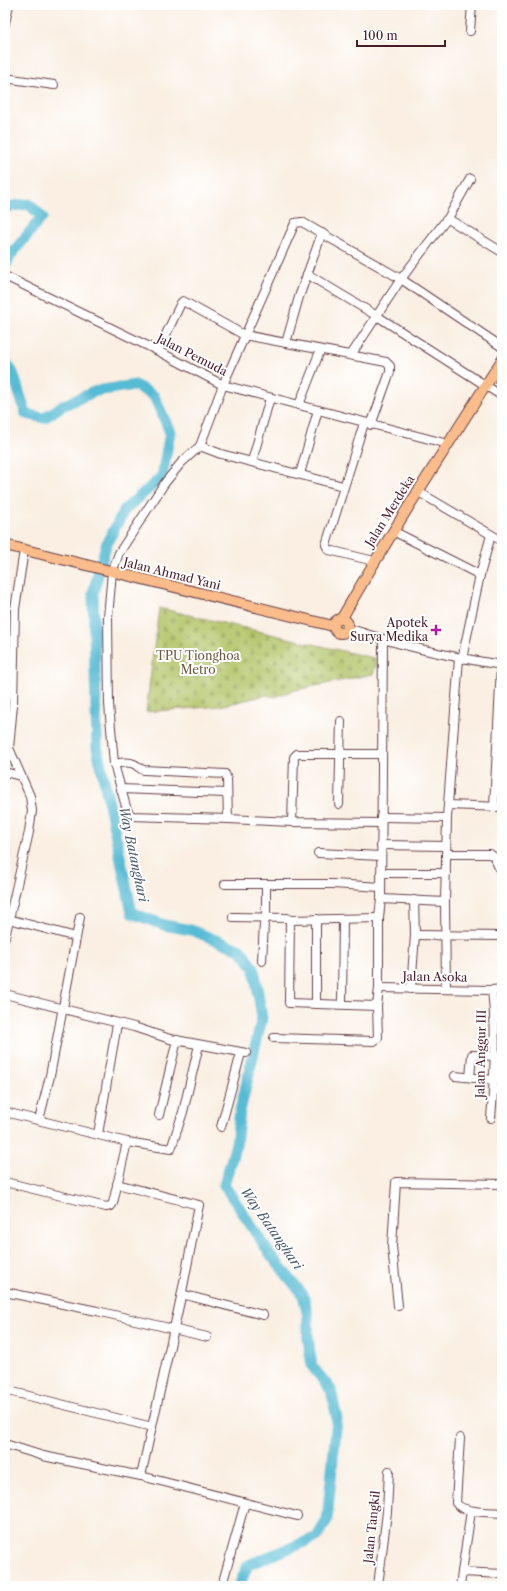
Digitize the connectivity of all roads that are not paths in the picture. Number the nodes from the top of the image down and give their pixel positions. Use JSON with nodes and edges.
{"nodes":[{"id":1,"x":9,"y":5,"type":"edge"},
{"id":2,"x":472,"y":5,"type":"edge"},
{"id":3,"x":5,"y":23,"type":"edge"},
{"id":4,"x":470,"y":31,"type":"dead end"},
{"id":5,"x":5,"y":78,"type":"edge"},
{"id":6,"x":54,"y":85,"type":"dead end"},
{"id":7,"x":470,"y":179,"type":"dead end"},
{"id":8,"x":447,"y":220,"type":"junction"},
{"id":9,"x":322,"y":233,"type":"junction"},
{"id":10,"x":502,"y":252,"type":"edge"},
{"id":11,"x":307,"y":274,"type":"junction"},
{"id":12,"x":5,"y":276,"type":"edge"},
{"id":13,"x":401,"y":279,"type":"junction"},
{"id":14,"x":377,"y":316,"type":"junction"},
{"id":15,"x":244,"y":335,"type":"junction"},
{"id":16,"x":286,"y":342,"type":"junction"},
{"id":17,"x":502,"y":347,"type":"edge"},
{"id":18,"x":320,"y":350,"type":"junction"},
{"id":19,"x":158,"y":351,"type":"junction"},
{"id":20,"x":351,"y":355,"type":"junction"},
{"id":21,"x":502,"y":360,"type":"edge"},
{"id":22,"x":223,"y":385,"type":"junction"},
{"id":23,"x":486,"y":385,"type":"junction"},
{"id":24,"x":502,"y":396,"type":"edge"},
{"id":25,"x":270,"y":398,"type":"junction"},
{"id":26,"x":299,"y":405,"type":"junction"},
{"id":27,"x":318,"y":410,"type":"junction"},
{"id":28,"x":367,"y":424,"type":"junction"},
{"id":29,"x":448,"y":444,"type":"junction"},
{"id":30,"x":200,"y":446,"type":"junction"},
{"id":31,"x":252,"y":461,"type":"junction"},
{"id":32,"x":300,"y":474,"type":"junction"},
{"id":33,"x":343,"y":486,"type":"junction"},
{"id":34,"x":417,"y":491,"type":"junction"},
{"id":35,"x":393,"y":531,"type":"junction"},
{"id":36,"x":492,"y":535,"type":"junction"},
{"id":37,"x":502,"y":541,"type":"edge"},
{"id":38,"x":5,"y":545,"type":"edge"},
{"id":39,"x":24,"y":550,"type":"junction"},
{"id":40,"x":374,"y":561,"type":"junction"},
{"id":41,"x":109,"y":572,"type":"junction"},
{"id":42,"x":480,"y":575,"type":"junction"},
{"id":43,"x":342,"y":618,"type":"junction"},
{"id":44,"x":333,"y":626,"type":"junction"},
{"id":45,"x":348,"y":628,"type":"junction"},
{"id":46,"x":384,"y":640,"type":"junction"},
{"id":47,"x":461,"y":658,"type":"junction"},
{"id":48,"x":502,"y":665,"type":"edge"},
{"id":49,"x":9,"y":704,"type":"edge"},
{"id":50,"x":341,"y":721,"type":"dead end"},
{"id":51,"x":341,"y":754,"type":"junction"},
{"id":52,"x":382,"y":754,"type":"junction"},
{"id":53,"x":114,"y":764,"type":"junction"},
{"id":54,"x":5,"y":772,"type":"edge"},
{"id":55,"x":20,"y":776,"type":"junction"},
{"id":56,"x":121,"y":789,"type":"junction"},
{"id":57,"x":226,"y":793,"type":"junction"},
{"id":58,"x":339,"y":804,"type":"dead end"},
{"id":59,"x":448,"y":804,"type":"junction"},
{"id":60,"x":498,"y":807,"type":"edge"},
{"id":61,"x":447,"y":818,"type":"junction"},
{"id":62,"x":228,"y":819,"type":"junction"},
{"id":63,"x":381,"y":820,"type":"junction"},
{"id":64,"x":292,"y":822,"type":"junction"},
{"id":65,"x":381,"y":845,"type":"junction"},
{"id":66,"x":446,"y":850,"type":"junction"},
{"id":67,"x":318,"y":853,"type":"dead end"},
{"id":68,"x":382,"y":856,"type":"junction"},
{"id":69,"x":381,"y":873,"type":"junction"},
{"id":70,"x":446,"y":873,"type":"junction"},
{"id":71,"x":502,"y":874,"type":"edge"},
{"id":72,"x":225,"y":884,"type":"dead end"},
{"id":73,"x":266,"y":884,"type":"junction"},
{"id":74,"x":381,"y":887,"type":"junction"},
{"id":75,"x":381,"y":899,"type":"junction"},
{"id":76,"x":414,"y":900,"type":"junction"},
{"id":77,"x":445,"y":902,"type":"junction"},
{"id":78,"x":80,"y":917,"type":"dead end"},
{"id":79,"x":233,"y":917,"type":"dead end"},
{"id":80,"x":7,"y":918,"type":"edge"},
{"id":81,"x":266,"y":918,"type":"junction"},
{"id":82,"x":379,"y":918,"type":"junction"},
{"id":83,"x":316,"y":919,"type":"junction"},
{"id":84,"x":343,"y":919,"type":"junction"},
{"id":85,"x":290,"y":920,"type":"junction"},
{"id":86,"x":416,"y":935,"type":"junction"},
{"id":87,"x":445,"y":936,"type":"junction"},
{"id":88,"x":502,"y":936,"type":"edge"},
{"id":89,"x":5,"y":937,"type":"edge"},
{"id":90,"x":76,"y":937,"type":"junction"},
{"id":91,"x":262,"y":961,"type":"dead end"},
{"id":92,"x":379,"y":988,"type":"junction"},
{"id":93,"x":411,"y":989,"type":"junction"},
{"id":94,"x":446,"y":989,"type":"junction"},
{"id":95,"x":502,"y":989,"type":"edge"},
{"id":96,"x":492,"y":990,"type":"junction"},
{"id":97,"x":5,"y":994,"type":"edge"},
{"id":98,"x":316,"y":1004,"type":"junction"},
{"id":99,"x":342,"y":1004,"type":"junction"},
{"id":100,"x":377,"y":1006,"type":"junction"},
{"id":101,"x":63,"y":1009,"type":"junction"},
{"id":102,"x":498,"y":1014,"type":"edge"},
{"id":103,"x":117,"y":1024,"type":"junction"},
{"id":104,"x":274,"y":1038,"type":"dead end"},
{"id":105,"x":498,"y":1039,"type":"edge"},
{"id":106,"x":177,"y":1040,"type":"junction"},
{"id":107,"x":199,"y":1045,"type":"junction"},
{"id":108,"x":495,"y":1056,"type":"junction"},
{"id":109,"x":498,"y":1065,"type":"edge"},
{"id":110,"x":455,"y":1076,"type":"dead end"},
{"id":111,"x":470,"y":1077,"type":"junction"},
{"id":112,"x":494,"y":1080,"type":"junction"},
{"id":113,"x":498,"y":1090,"type":"edge"},
{"id":114,"x":5,"y":1112,"type":"edge"},
{"id":115,"x":159,"y":1115,"type":"dead end"},
{"id":116,"x":491,"y":1118,"type":"dead end"},
{"id":117,"x":39,"y":1120,"type":"junction"},
{"id":118,"x":221,"y":1127,"type":"dead end"},
{"id":119,"x":98,"y":1134,"type":"junction"},
{"id":120,"x":127,"y":1142,"type":"junction"},
{"id":121,"x":5,"y":1182,"type":"edge"},
{"id":122,"x":117,"y":1184,"type":"junction"},
{"id":123,"x":502,"y":1184,"type":"edge"},
{"id":124,"x":5,"y":1292,"type":"edge"},
{"id":125,"x":181,"y":1297,"type":"junction"},
{"id":126,"x":398,"y":1306,"type":"dead end"},
{"id":127,"x":263,"y":1314,"type":"dead end"},
{"id":128,"x":175,"y":1330,"type":"junction"},
{"id":129,"x":207,"y":1337,"type":"dead end"},
{"id":130,"x":5,"y":1390,"type":"edge"},
{"id":131,"x":152,"y":1427,"type":"junction"},
{"id":132,"x":460,"y":1438,"type":"dead end"},
{"id":133,"x":5,"y":1444,"type":"edge"},
{"id":134,"x":389,"y":1471,"type":"dead end"},
{"id":135,"x":141,"y":1476,"type":"junction"},
{"id":136,"x":245,"y":1503,"type":"junction"},
{"id":137,"x":471,"y":1511,"type":"junction"},
{"id":138,"x":502,"y":1513,"type":"edge"},
{"id":139,"x":297,"y":1516,"type":"dead end"},
{"id":140,"x":462,"y":1572,"type":"junction"},
{"id":141,"x":502,"y":1574,"type":"edge"},
{"id":142,"x":224,"y":1578,"type":"dead end"},
{"id":143,"x":378,"y":1586,"type":"edge"},
{"id":144,"x":460,"y":1586,"type":"edge"}],
"edges":[{"from":1,"to":3,"type":"street"},
{"from":2,"to":4,"type":"street"},
{"from":5,"to":6,"type":"street"},
{"from":7,"to":8,"type":"street"},
{"from":8,"to":10,"type":"street"},
{"from":8,"to":13,"type":"street"},
{"from":9,"to":11,"type":"street"},
{"from":9,"to":13,"type":"street"},
{"from":9,"to":15,"type":"street"},
{"from":11,"to":14,"type":"street"},
{"from":11,"to":16,"type":"street"},
{"from":12,"to":19,"type":"street","name":"Jalan Pemuda"},
{"from":13,"to":14,"type":"street"},
{"from":13,"to":17,"type":"street"},
{"from":14,"to":20,"type":"street"},
{"from":14,"to":23,"type":"street"},
{"from":15,"to":16,"type":"street"},
{"from":15,"to":19,"type":"street"},
{"from":15,"to":22,"type":"street"},
{"from":16,"to":18,"type":"street"},
{"from":18,"to":20,"type":"street"},
{"from":18,"to":26,"type":"street"},
{"from":19,"to":22,"type":"street","name":"Jalan Pemuda"},
{"from":20,"to":28,"type":"street"},
{"from":21,"to":23,"type":"main road","name":"Jalan Merdeka"},
{"from":22,"to":25,"type":"street","name":"Jalan Pemuda"},
{"from":22,"to":30,"type":"street"},
{"from":23,"to":24,"type":"street"},
{"from":23,"to":29,"type":"main road","name":"Jalan Merdeka"},
{"from":25,"to":26,"type":"street","name":"Jalan Pemuda"},
{"from":25,"to":31,"type":"street"},
{"from":26,"to":27,"type":"street","name":"Jalan Pemuda"},
{"from":27,"to":28,"type":"street","name":"Jalan Pemuda"},
{"from":27,"to":32,"type":"street"},
{"from":28,"to":29,"type":"street","name":"Jalan Pemuda"},
{"from":28,"to":33,"type":"street"},
{"from":29,"to":34,"type":"main road","name":"Jalan Merdeka"},
{"from":30,"to":31,"type":"street"},
{"from":30,"to":41,"type":"street"},
{"from":31,"to":32,"type":"street"},
{"from":32,"to":33,"type":"street"},
{"from":33,"to":40,"type":"street"},
{"from":34,"to":35,"type":"main road","name":"Jalan Merdeka"},
{"from":34,"to":36,"type":"street"},
{"from":35,"to":40,"type":"main road","name":"Jalan Merdeka"},
{"from":35,"to":42,"type":"street"},
{"from":36,"to":37,"type":"street"},
{"from":36,"to":42,"type":"street"},
{"from":38,"to":39,"type":"main road","name":"Jalan Ahmad Yani"},
{"from":39,"to":41,"type":"main road","name":"Jalan Ahmad Yani"},
{"from":39,"to":49,"type":"street"},
{"from":40,"to":43,"type":"main road","name":"Jalan Merdeka"},
{"from":41,"to":44,"type":"main road","name":"Jalan Ahmad Yani"},
{"from":41,"to":53,"type":"street"},
{"from":42,"to":47,"type":"street"},
{"from":43,"to":44,"type":"main road"},
{"from":43,"to":45,"type":"main road"},
{"from":44,"to":45,"type":"main road"},
{"from":45,"to":46,"type":"street"},
{"from":46,"to":47,"type":"street"},
{"from":46,"to":52,"type":"street"},
{"from":47,"to":48,"type":"street"},
{"from":47,"to":59,"type":"street"},
{"from":48,"to":60,"type":"street"},
{"from":49,"to":55,"type":"street"},
{"from":50,"to":51,"type":"street"},
{"from":51,"to":52,"type":"street"},
{"from":51,"to":58,"type":"street"},
{"from":51,"to":64,"type":"street"},
{"from":52,"to":63,"type":"street"},
{"from":53,"to":56,"type":"street"},
{"from":53,"to":57,"type":"street"},
{"from":54,"to":55,"type":"street"},
{"from":55,"to":80,"type":"street"},
{"from":56,"to":57,"type":"street"},
{"from":56,"to":62,"type":"street"},
{"from":57,"to":62,"type":"street"},
{"from":59,"to":60,"type":"street"},
{"from":59,"to":61,"type":"street"},
{"from":61,"to":63,"type":"street"},
{"from":61,"to":66,"type":"street"},
{"from":62,"to":64,"type":"street"},
{"from":63,"to":64,"type":"street"},
{"from":63,"to":65,"type":"street"},
{"from":65,"to":66,"type":"street"},
{"from":65,"to":68,"type":"street"},
{"from":66,"to":70,"type":"street"},
{"from":66,"to":71,"type":"street"},
{"from":67,"to":68,"type":"street"},
{"from":68,"to":69,"type":"street"},
{"from":69,"to":70,"type":"street"},
{"from":69,"to":74,"type":"street"},
{"from":70,"to":77,"type":"street"},
{"from":72,"to":73,"type":"street"},
{"from":73,"to":74,"type":"street"},
{"from":73,"to":81,"type":"street"},
{"from":74,"to":75,"type":"street"},
{"from":75,"to":76,"type":"street"},
{"from":75,"to":82,"type":"street"},
{"from":76,"to":77,"type":"street"},
{"from":76,"to":86,"type":"street"},
{"from":77,"to":87,"type":"street"},
{"from":78,"to":90,"type":"street"},
{"from":79,"to":81,"type":"street"},
{"from":80,"to":89,"type":"street"},
{"from":80,"to":90,"type":"street"},
{"from":81,"to":85,"type":"street"},
{"from":81,"to":91,"type":"street"},
{"from":82,"to":84,"type":"street"},
{"from":82,"to":92,"type":"street"},
{"from":83,"to":84,"type":"street"},
{"from":83,"to":85,"type":"street"},
{"from":83,"to":98,"type":"street"},
{"from":84,"to":99,"type":"street"},
{"from":85,"to":98,"type":"street"},
{"from":86,"to":87,"type":"street"},
{"from":86,"to":93,"type":"street"},
{"from":87,"to":88,"type":"street"},
{"from":87,"to":94,"type":"street"},
{"from":90,"to":101,"type":"street"},
{"from":92,"to":93,"type":"street","name":"Jalan Asoka"},
{"from":92,"to":100,"type":"street"},
{"from":93,"to":94,"type":"street","name":"Jalan Asoka"},
{"from":94,"to":96,"type":"street","name":"Jalan Asoka"},
{"from":95,"to":96,"type":"street","name":"Jalan Asoka"},
{"from":96,"to":102,"type":"street","name":"Jalan Anggur III"},
{"from":97,"to":101,"type":"street"},
{"from":98,"to":99,"type":"street"},
{"from":99,"to":100,"type":"street"},
{"from":100,"to":104,"type":"street"},
{"from":101,"to":103,"type":"street"},
{"from":101,"to":117,"type":"street"},
{"from":102,"to":105,"type":"street","name":"Jalan Anggur III"},
{"from":103,"to":106,"type":"street"},
{"from":103,"to":119,"type":"street"},
{"from":105,"to":108,"type":"street","name":"Jalan Anggur III"},
{"from":106,"to":107,"type":"street"},
{"from":106,"to":115,"type":"street"},
{"from":107,"to":118,"type":"street"},
{"from":107,"to":120,"type":"street"},
{"from":108,"to":109,"type":"street","name":"Jalan Anggur III"},
{"from":108,"to":111,"type":"street"},
{"from":109,"to":112,"type":"street","name":"Jalan Anggur III"},
{"from":110,"to":111,"type":"street"},
{"from":111,"to":112,"type":"street"},
{"from":112,"to":113,"type":"street","name":"Jalan Anggur III"},
{"from":113,"to":116,"type":"street","name":"Jalan Anggur III"},
{"from":114,"to":117,"type":"street"},
{"from":117,"to":119,"type":"street"},
{"from":119,"to":120,"type":"street"},
{"from":120,"to":122,"type":"street"},
{"from":121,"to":122,"type":"street"},
{"from":122,"to":125,"type":"street"},
{"from":123,"to":126,"type":"street"},
{"from":124,"to":128,"type":"street"},
{"from":125,"to":127,"type":"street"},
{"from":125,"to":128,"type":"street"},
{"from":128,"to":129,"type":"street"},
{"from":128,"to":131,"type":"street"},
{"from":130,"to":131,"type":"street"},
{"from":131,"to":135,"type":"street"},
{"from":132,"to":137,"type":"street"},
{"from":133,"to":135,"type":"street"},
{"from":134,"to":143,"type":"street","name":"Jalan Tangkil"},
{"from":135,"to":136,"type":"street"},
{"from":136,"to":139,"type":"street"},
{"from":136,"to":142,"type":"street"},
{"from":137,"to":138,"type":"street"},
{"from":137,"to":140,"type":"street"},
{"from":140,"to":141,"type":"street"},
{"from":140,"to":144,"type":"street"}]}
